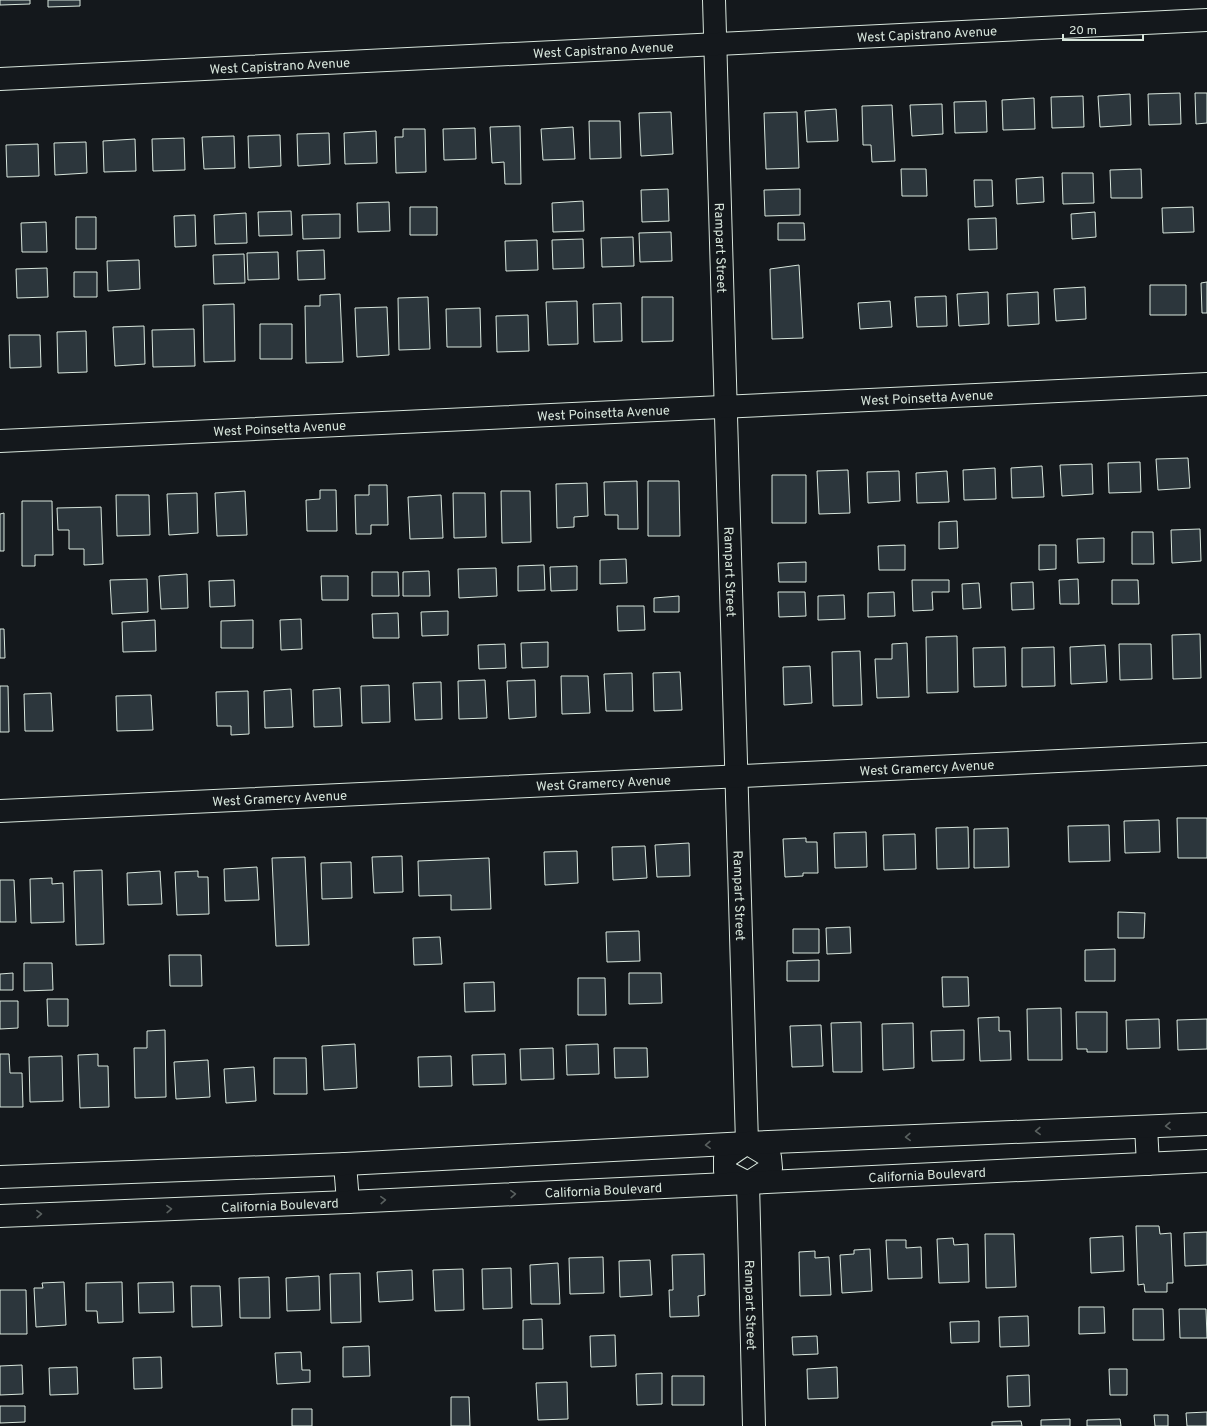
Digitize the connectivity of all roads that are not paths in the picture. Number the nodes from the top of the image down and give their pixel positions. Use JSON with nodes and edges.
{"nodes":[{"id":1,"x":714,"y":0,"type":"edge"},
{"id":2,"x":1207,"y":20,"type":"edge"},
{"id":3,"x":716,"y":44,"type":"junction"},
{"id":4,"x":0,"y":79,"type":"edge"},
{"id":5,"x":1207,"y":384,"type":"edge"},
{"id":6,"x":726,"y":407,"type":"junction"},
{"id":7,"x":0,"y":441,"type":"edge"},
{"id":8,"x":1207,"y":754,"type":"edge"},
{"id":9,"x":736,"y":776,"type":"junction"},
{"id":10,"x":0,"y":811,"type":"edge"},
{"id":11,"x":1207,"y":1124,"type":"edge"},
{"id":12,"x":1146,"y":1127,"type":"junction"},
{"id":13,"x":746,"y":1143,"type":"junction"},
{"id":14,"x":1207,"y":1161,"type":"edge"},
{"id":15,"x":345,"y":1164,"type":"junction"},
{"id":16,"x":1148,"y":1164,"type":"junction"},
{"id":17,"x":0,"y":1177,"type":"edge"},
{"id":18,"x":748,"y":1183,"type":"junction"},
{"id":19,"x":348,"y":1202,"type":"junction"},
{"id":20,"x":0,"y":1216,"type":"edge"},
{"id":21,"x":754,"y":1426,"type":"edge"}],
"edges":[{"from":1,"to":3,"type":"street","name":"Rampart Street"},
{"from":2,"to":3,"type":"street","name":"West Capistrano Avenue"},
{"from":3,"to":4,"type":"street","name":"West Capistrano Avenue"},
{"from":3,"to":6,"type":"street","name":"Rampart Street"},
{"from":5,"to":6,"type":"street","name":"West Poinsetta Avenue"},
{"from":6,"to":7,"type":"street","name":"West Poinsetta Avenue"},
{"from":6,"to":9,"type":"street","name":"Rampart Street"},
{"from":8,"to":9,"type":"street","name":"West Gramercy Avenue"},
{"from":9,"to":10,"type":"street","name":"West Gramercy Avenue"},
{"from":9,"to":13,"type":"street","name":"Rampart Street"},
{"from":11,"to":12,"type":"street","one_way":true},
{"from":12,"to":13,"type":"street","one_way":true},
{"from":12,"to":16,"type":"street"},
{"from":13,"to":15,"type":"street","one_way":true},
{"from":13,"to":18,"type":"street"},
{"from":13,"to":18,"type":"street"},
{"from":14,"to":16,"type":"street","name":"California Boulevard"},
{"from":15,"to":17,"type":"street"},
{"from":15,"to":19,"type":"street"},
{"from":16,"to":18,"type":"street","name":"California Boulevard"},
{"from":19,"to":18,"type":"street","name":"California Boulevard","one_way":true},
{"from":18,"to":21,"type":"street","name":"Rampart Street"},
{"from":20,"to":19,"type":"street","name":"California Boulevard","one_way":true}]}
